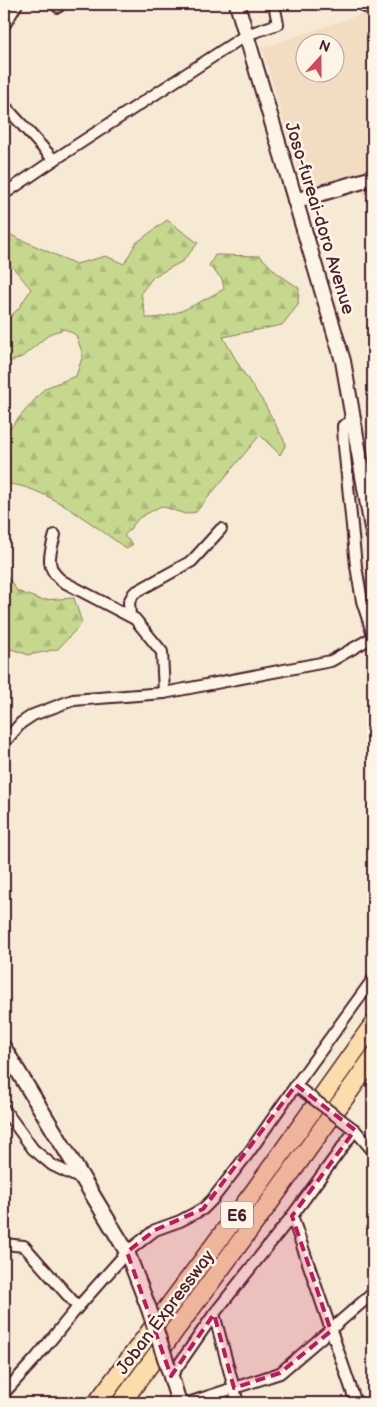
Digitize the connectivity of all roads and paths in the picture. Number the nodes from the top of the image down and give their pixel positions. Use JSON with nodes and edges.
{"nodes":[{"id":1,"x":17,"y":4,"type":"edge"},
{"id":2,"x":55,"y":4,"type":"edge"},
{"id":3,"x":61,"y":4,"type":"edge"},
{"id":4,"x":237,"y":4,"type":"edge"},
{"id":5,"x":364,"y":4,"type":"edge"},
{"id":6,"x":373,"y":4,"type":"edge"},
{"id":7,"x":277,"y":5,"type":"edge"},
{"id":8,"x":4,"y":26,"type":"edge"},
{"id":9,"x":246,"y":35,"type":"junction"},
{"id":10,"x":4,"y":105,"type":"edge"},
{"id":11,"x":54,"y":160,"type":"junction"},
{"id":12,"x":373,"y":178,"type":"edge"},
{"id":13,"x":4,"y":194,"type":"edge"},
{"id":14,"x":296,"y":201,"type":"junction"},
{"id":15,"x":354,"y":420,"type":"junction"},
{"id":16,"x":221,"y":529,"type":"dead end"},
{"id":17,"x":55,"y":534,"type":"dead end"},
{"id":18,"x":373,"y":534,"type":"edge"},
{"id":19,"x":130,"y":616,"type":"junction"},
{"id":20,"x":373,"y":636,"type":"edge"},
{"id":21,"x":164,"y":693,"type":"junction"},
{"id":22,"x":4,"y":743,"type":"edge"},
{"id":23,"x":373,"y":979,"type":"edge"},
{"id":24,"x":373,"y":1025,"type":"edge"},
{"id":25,"x":4,"y":1048,"type":"edge"},
{"id":26,"x":373,"y":1058,"type":"edge"},
{"id":27,"x":298,"y":1087,"type":"junction"},
{"id":28,"x":4,"y":1109,"type":"edge"},
{"id":29,"x":356,"y":1130,"type":"junction"},
{"id":30,"x":373,"y":1151,"type":"edge"},
{"id":31,"x":84,"y":1181,"type":"junction"},
{"id":32,"x":292,"y":1216,"type":"junction"},
{"id":33,"x":4,"y":1244,"type":"edge"},
{"id":34,"x":127,"y":1252,"type":"junction"},
{"id":35,"x":373,"y":1292,"type":"edge"},
{"id":36,"x":78,"y":1306,"type":"junction"},
{"id":37,"x":214,"y":1314,"type":"junction"},
{"id":38,"x":331,"y":1331,"type":"junction"},
{"id":39,"x":170,"y":1371,"type":"junction"},
{"id":40,"x":234,"y":1388,"type":"junction"},
{"id":41,"x":4,"y":1393,"type":"edge"},
{"id":42,"x":97,"y":1403,"type":"edge"},
{"id":43,"x":121,"y":1403,"type":"edge"},
{"id":44,"x":180,"y":1403,"type":"edge"},
{"id":45,"x":188,"y":1403,"type":"edge"},
{"id":46,"x":238,"y":1403,"type":"edge"},
{"id":47,"x":356,"y":1403,"type":"edge"}],
"edges":[{"from":1,"to":8,"type":"street"},
{"from":2,"to":3,"type":"street"},
{"from":4,"to":9,"type":"street","name":"Joso-fureai-doro Avenue"},
{"from":5,"to":6,"type":"street"},
{"from":7,"to":9,"type":"street"},
{"from":9,"to":11,"type":"street"},
{"from":9,"to":14,"type":"street","name":"Joso-fureai-doro Avenue"},
{"from":10,"to":11,"type":"street"},
{"from":11,"to":13,"type":"street"},
{"from":12,"to":14,"type":"street"},
{"from":14,"to":15,"type":"street","name":"Joso-fureai-doro Avenue"},
{"from":15,"to":18,"type":"street","name":"Joso-fureai-doro Avenue"},
{"from":15,"to":20,"type":"street"},
{"from":16,"to":19,"type":"street"},
{"from":17,"to":19,"type":"street"},
{"from":19,"to":21,"type":"street"},
{"from":20,"to":21,"type":"street"},
{"from":21,"to":22,"type":"street"},
{"from":23,"to":27,"type":"street"},
{"from":24,"to":42,"type":"highway","name":"Joban Expressway","number":"E6"},
{"from":25,"to":31,"type":"street"},
{"from":26,"to":43,"type":"highway","name":"Joban Expressway","number":"E6"},
{"from":27,"to":29,"type":"street","bridge":true},
{"from":27,"to":34,"type":"street"},
{"from":28,"to":31,"type":"street"},
{"from":29,"to":30,"type":"street"},
{"from":29,"to":32,"type":"street"},
{"from":31,"to":34,"type":"street"},
{"from":32,"to":37,"type":"street"},
{"from":32,"to":38,"type":"street"},
{"from":33,"to":36,"type":"street"},
{"from":34,"to":36,"type":"street"},
{"from":34,"to":39,"type":"street","bridge":true},
{"from":35,"to":38,"type":"street"},
{"from":36,"to":41,"type":"street"},
{"from":37,"to":39,"type":"street"},
{"from":37,"to":40,"type":"street"},
{"from":38,"to":40,"type":"street"},
{"from":38,"to":47,"type":"street"},
{"from":39,"to":44,"type":"street"},
{"from":40,"to":45,"type":"street"},
{"from":40,"to":46,"type":"street"}]}
